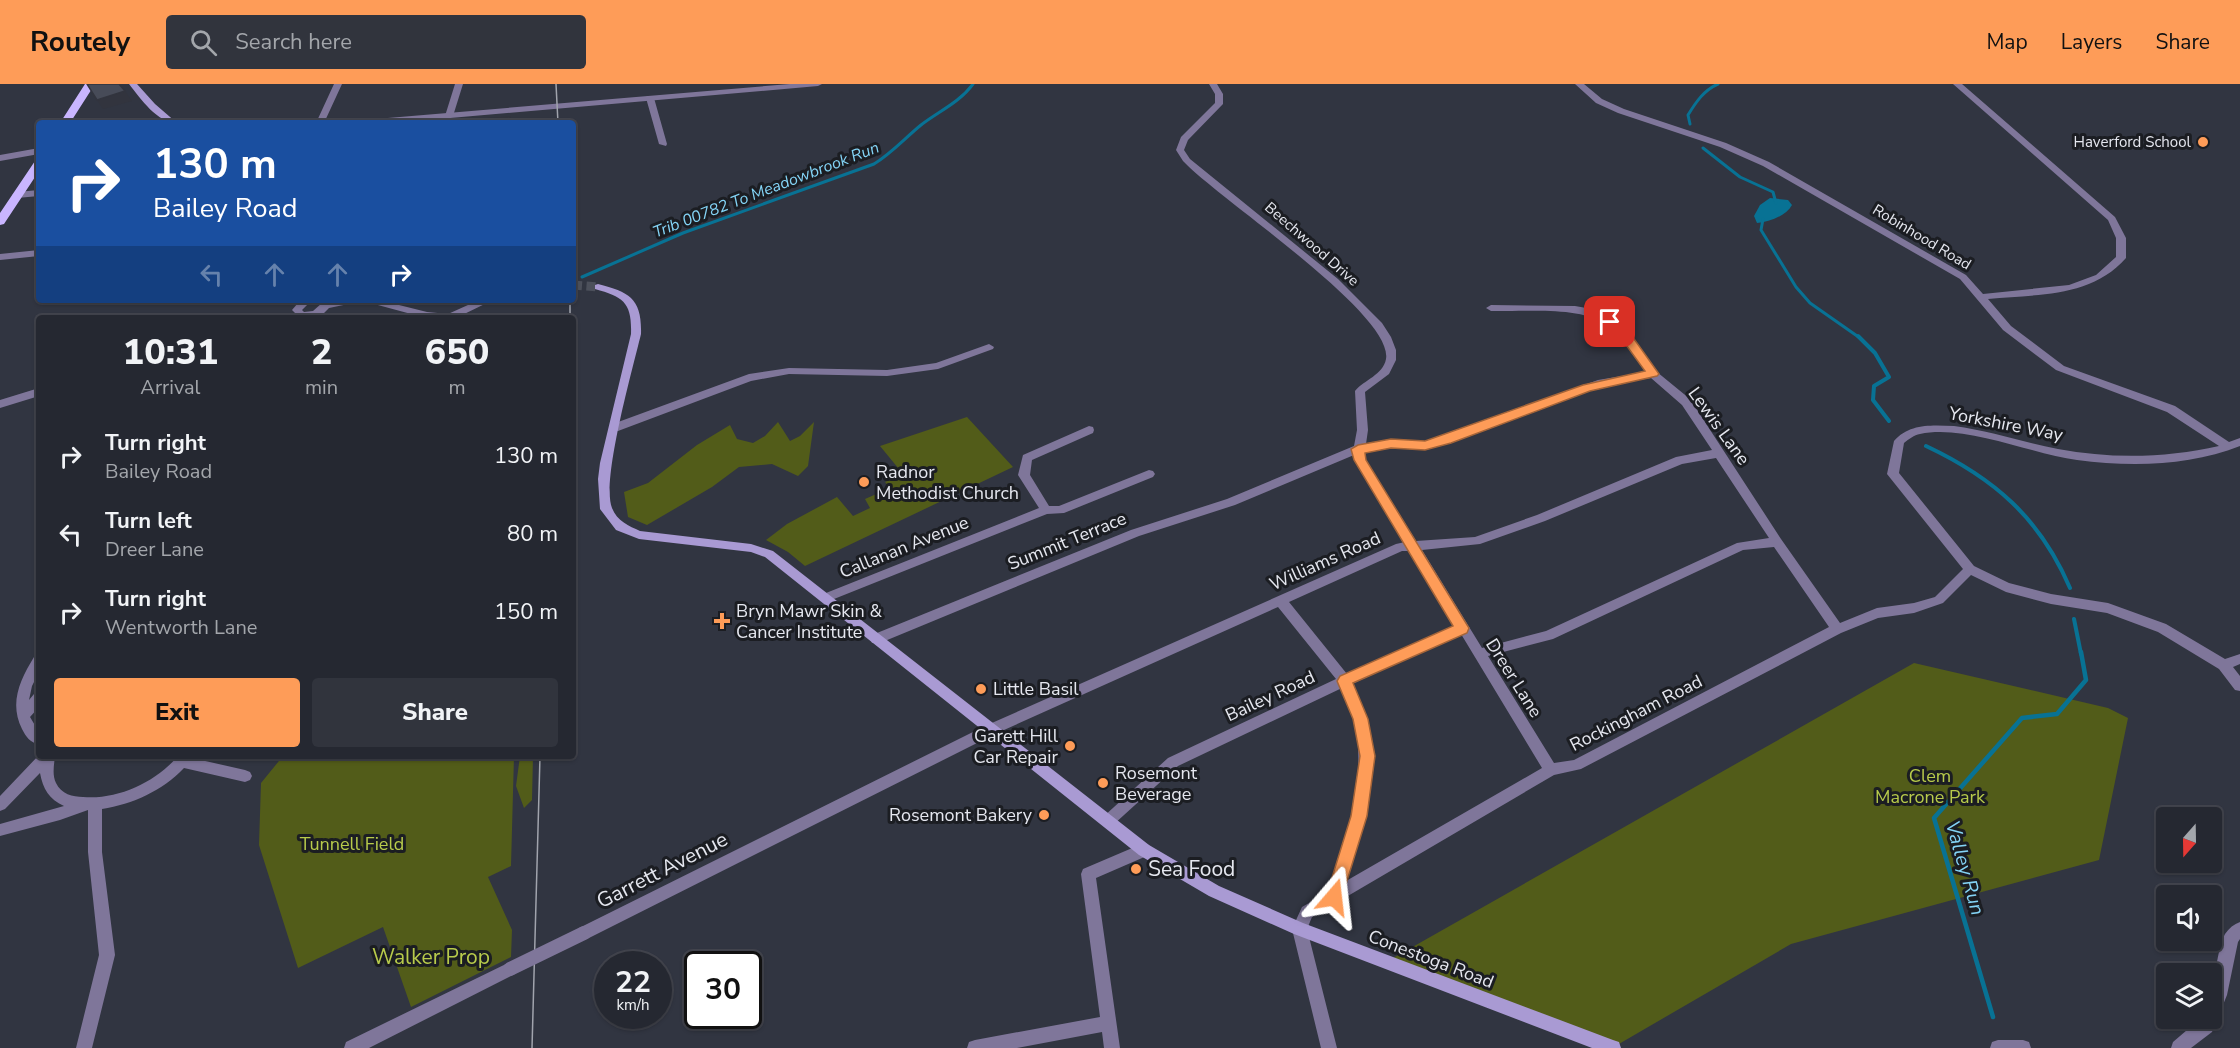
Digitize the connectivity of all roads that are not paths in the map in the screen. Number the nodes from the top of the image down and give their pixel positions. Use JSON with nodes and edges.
{"nodes":[{"id":1,"x":90,"y":84,"type":"edge"},
{"id":2,"x":133,"y":84,"type":"edge"},
{"id":3,"x":338,"y":84,"type":"edge"},
{"id":4,"x":459,"y":84,"type":"edge"},
{"id":5,"x":818,"y":84,"type":"edge"},
{"id":6,"x":1213,"y":84,"type":"edge"},
{"id":7,"x":1579,"y":84,"type":"edge"},
{"id":8,"x":1957,"y":84,"type":"edge"},
{"id":9,"x":650,"y":98,"type":"junction"},
{"id":10,"x":449,"y":116,"type":"junction"},
{"id":11,"x":67,"y":120,"type":"edge"},
{"id":12,"x":169,"y":120,"type":"edge"},
{"id":13,"x":322,"y":120,"type":"edge"},
{"id":14,"x":400,"y":120,"type":"edge"},
{"id":15,"x":663,"y":144,"type":"dead end"},
{"id":16,"x":36,"y":152,"type":"edge"},
{"id":17,"x":0,"y":158,"type":"edge"},
{"id":18,"x":36,"y":167,"type":"edge"},
{"id":19,"x":36,"y":193,"type":"edge"},
{"id":20,"x":17,"y":195,"type":"junction"},
{"id":21,"x":0,"y":222,"type":"edge"},
{"id":22,"x":36,"y":252,"type":"edge"},
{"id":23,"x":0,"y":257,"type":"edge"},
{"id":24,"x":598,"y":287,"type":"tunnel mouth"},
{"id":25,"x":1981,"y":297,"type":"junction"},
{"id":26,"x":302,"y":303,"type":"edge"},
{"id":27,"x":325,"y":303,"type":"edge"},
{"id":28,"x":379,"y":303,"type":"edge"},
{"id":29,"x":480,"y":303,"type":"edge"},
{"id":30,"x":1491,"y":308,"type":"dead end"},
{"id":31,"x":301,"y":315,"type":"edge"},
{"id":32,"x":301,"y":315,"type":"edge"},
{"id":33,"x":427,"y":315,"type":"edge"},
{"id":34,"x":453,"y":315,"type":"edge"},
{"id":35,"x":988,"y":347,"type":"dead end"},
{"id":36,"x":1653,"y":374,"type":"junction"},
{"id":37,"x":36,"y":393,"type":"edge"},
{"id":38,"x":0,"y":404,"type":"edge"},
{"id":39,"x":614,"y":428,"type":"junction"},
{"id":40,"x":1089,"y":430,"type":"dead end"},
{"id":41,"x":2234,"y":445,"type":"edge"},
{"id":42,"x":1358,"y":449,"type":"junction"},
{"id":43,"x":1720,"y":453,"type":"junction"},
{"id":44,"x":1149,"y":474,"type":"dead end"},
{"id":45,"x":1046,"y":510,"type":"junction"},
{"id":46,"x":1777,"y":542,"type":"junction"},
{"id":47,"x":1413,"y":544,"type":"junction"},
{"id":48,"x":1970,"y":569,"type":"junction"},
{"id":49,"x":825,"y":598,"type":"junction"},
{"id":50,"x":1281,"y":601,"type":"junction"},
{"id":51,"x":1462,"y":628,"type":"junction"},
{"id":52,"x":1837,"y":629,"type":"junction"},
{"id":53,"x":876,"y":639,"type":"junction"},
{"id":54,"x":1478,"y":654,"type":"junction"},
{"id":55,"x":2240,"y":658,"type":"edge"},
{"id":56,"x":36,"y":665,"type":"edge"},
{"id":57,"x":2224,"y":665,"type":"junction"},
{"id":58,"x":36,"y":678,"type":"edge"},
{"id":59,"x":1345,"y":681,"type":"junction"},
{"id":60,"x":2240,"y":686,"type":"edge"},
{"id":61,"x":24,"y":692,"type":"junction"},
{"id":62,"x":36,"y":701,"type":"edge"},
{"id":63,"x":23,"y":716,"type":"junction"},
{"id":64,"x":990,"y":730,"type":"junction"},
{"id":65,"x":36,"y":737,"type":"edge"},
{"id":66,"x":44,"y":759,"type":"edge"},
{"id":67,"x":47,"y":759,"type":"edge"},
{"id":68,"x":184,"y":759,"type":"edge"},
{"id":69,"x":1551,"y":770,"type":"junction"},
{"id":70,"x":245,"y":776,"type":"dead end"},
{"id":71,"x":90,"y":804,"type":"junction"},
{"id":72,"x":0,"y":805,"type":"edge"},
{"id":73,"x":1108,"y":821,"type":"junction"},
{"id":74,"x":0,"y":830,"type":"edge"},
{"id":75,"x":1144,"y":850,"type":"junction"},
{"id":76,"x":1334,"y":897,"type":"junction"},
{"id":77,"x":1299,"y":929,"type":"junction"},
{"id":78,"x":2240,"y":929,"type":"edge"},
{"id":79,"x":2222,"y":981,"type":"edge"},
{"id":80,"x":1107,"y":1023,"type":"junction"},
{"id":81,"x":2202,"y":1029,"type":"edge"},
{"id":82,"x":84,"y":1048,"type":"edge"},
{"id":83,"x":352,"y":1048,"type":"edge"},
{"id":84,"x":975,"y":1048,"type":"edge"},
{"id":85,"x":1112,"y":1048,"type":"edge"},
{"id":86,"x":1329,"y":1048,"type":"edge"},
{"id":87,"x":1613,"y":1048,"type":"edge"},
{"id":88,"x":1998,"y":1048,"type":"edge"},
{"id":89,"x":2023,"y":1048,"type":"edge"},
{"id":90,"x":2179,"y":1048,"type":"edge"}],
"edges":[{"from":1,"to":11,"type":"main road"},
{"from":2,"to":12,"type":"main road"},
{"from":3,"to":13,"type":"street"},
{"from":4,"to":10,"type":"street"},
{"from":5,"to":9,"type":"street"},
{"from":6,"to":42,"type":"street","name":"Beechwood Drive"},
{"from":7,"to":25,"type":"street","name":"Robinhood Road"},
{"from":8,"to":25,"type":"street"},
{"from":9,"to":10,"type":"street"},
{"from":9,"to":15,"type":"street"},
{"from":10,"to":14,"type":"street"},
{"from":16,"to":17,"type":"street"},
{"from":18,"to":20,"type":"main road"},
{"from":19,"to":20,"type":"street"},
{"from":20,"to":21,"type":"main road"},
{"from":22,"to":23,"type":"street"},
{"from":24,"to":39,"type":"main road","name":"Conestoga Road"},
{"from":25,"to":41,"type":"street","name":"Robinhood Road"},
{"from":26,"to":31,"type":"street"},
{"from":27,"to":32,"type":"street"},
{"from":28,"to":33,"type":"street"},
{"from":29,"to":34,"type":"street"},
{"from":30,"to":36,"type":"street","name":"Lewis Lane"},
{"from":35,"to":39,"type":"street"},
{"from":36,"to":42,"type":"street","name":"Summit Terrace"},
{"from":36,"to":43,"type":"street","name":"Lewis Lane"},
{"from":37,"to":38,"type":"street"},
{"from":39,"to":49,"type":"main road","name":"Conestoga Road"},
{"from":40,"to":45,"type":"street"},
{"from":41,"to":48,"type":"street","name":"Yorkshire Way"},
{"from":42,"to":47,"type":"street","name":"Dreer Lane"},
{"from":42,"to":53,"type":"street","name":"Summit Terrace"},
{"from":43,"to":46,"type":"street","name":"Lewis Lane"},
{"from":43,"to":47,"type":"street","name":"Williams Road"},
{"from":44,"to":45,"type":"street","name":"Callanan Avenue"},
{"from":45,"to":49,"type":"street","name":"Callanan Avenue"},
{"from":46,"to":52,"type":"street","name":"Lewis Lane"},
{"from":46,"to":54,"type":"street"},
{"from":47,"to":50,"type":"street","name":"Williams Road"},
{"from":47,"to":51,"type":"street","name":"Dreer Lane"},
{"from":48,"to":52,"type":"street","name":"Rockingham Road"},
{"from":48,"to":57,"type":"street","name":"Yorkshire Way"},
{"from":49,"to":53,"type":"main road","name":"Conestoga Road"},
{"from":50,"to":59,"type":"street"},
{"from":50,"to":64,"type":"street","name":"Williams Road"},
{"from":51,"to":54,"type":"street","name":"Dreer Lane"},
{"from":51,"to":59,"type":"street","name":"Bailey Road"},
{"from":52,"to":69,"type":"street","name":"Rockingham Road"},
{"from":53,"to":64,"type":"main road","name":"Conestoga Road"},
{"from":54,"to":69,"type":"street","name":"Dreer Lane"},
{"from":55,"to":57,"type":"street"},
{"from":56,"to":61,"type":"street"},
{"from":57,"to":60,"type":"street","name":"Yorkshire Way"},
{"from":58,"to":61,"type":"street"},
{"from":59,"to":73,"type":"street","name":"Bailey Road"},
{"from":59,"to":76,"type":"street"},
{"from":61,"to":63,"type":"street"},
{"from":62,"to":63,"type":"street"},
{"from":63,"to":65,"type":"street"},
{"from":64,"to":73,"type":"main road","name":"Conestoga Road"},
{"from":64,"to":83,"type":"street","name":"Garrett Avenue","bridge":true},
{"from":66,"to":72,"type":"street"},
{"from":67,"to":71,"type":"street"},
{"from":68,"to":70,"type":"street"},
{"from":68,"to":71,"type":"street"},
{"from":69,"to":76,"type":"street","name":"Rockingham Road"},
{"from":71,"to":74,"type":"street"},
{"from":71,"to":82,"type":"street"},
{"from":73,"to":75,"type":"main road","name":"Conestoga Road"},
{"from":75,"to":77,"type":"main road","name":"Conestoga Road"},
{"from":75,"to":80,"type":"street"},
{"from":76,"to":77,"type":"street","name":"Rockingham Road"},
{"from":77,"to":86,"type":"street"},
{"from":77,"to":87,"type":"main road","name":"Conestoga Road"},
{"from":78,"to":79,"type":"street"},
{"from":80,"to":84,"type":"street"},
{"from":80,"to":85,"type":"street"},
{"from":81,"to":90,"type":"street"},
{"from":88,"to":89,"type":"street"}]}
